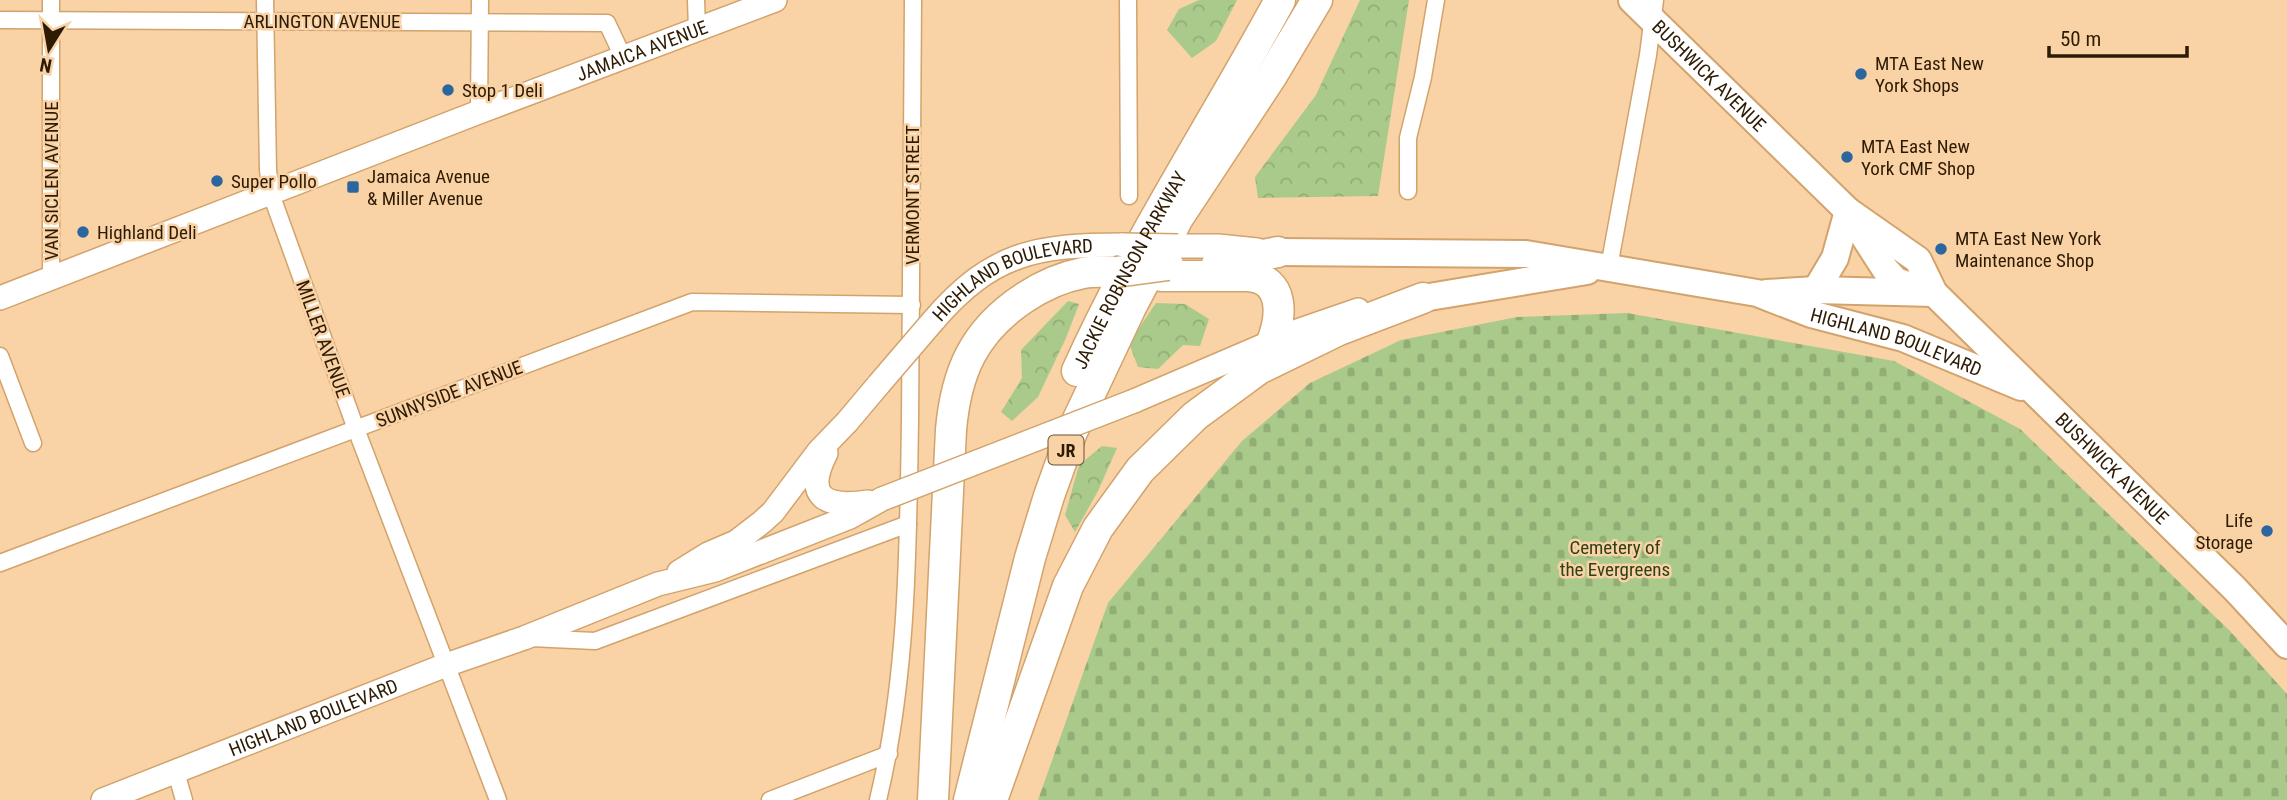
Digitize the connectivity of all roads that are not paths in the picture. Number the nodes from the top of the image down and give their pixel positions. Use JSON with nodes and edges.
{"nodes":[{"id":1,"x":51,"y":0,"type":"edge"},
{"id":2,"x":265,"y":0,"type":"edge"},
{"id":3,"x":480,"y":0,"type":"edge"},
{"id":4,"x":696,"y":0,"type":"edge"},
{"id":5,"x":775,"y":0,"type":"edge"},
{"id":6,"x":914,"y":0,"type":"edge"},
{"id":7,"x":1128,"y":0,"type":"edge"},
{"id":8,"x":1280,"y":0,"type":"edge"},
{"id":9,"x":1436,"y":0,"type":"edge"},
{"id":10,"x":1632,"y":0,"type":"edge"},
{"id":11,"x":1311,"y":7,"type":"edge"},
{"id":12,"x":1653,"y":10,"type":"edge"},
{"id":13,"x":0,"y":20,"type":"edge"},
{"id":14,"x":51,"y":20,"type":"junction"},
{"id":15,"x":265,"y":20,"type":"junction"},
{"id":16,"x":480,"y":22,"type":"junction"},
{"id":17,"x":697,"y":29,"type":"junction"},
{"id":18,"x":623,"y":57,"type":"junction"},
{"id":19,"x":479,"y":112,"type":"junction"},
{"id":20,"x":1408,"y":191,"type":"dead end"},
{"id":21,"x":271,"y":194,"type":"junction"},
{"id":22,"x":1129,"y":196,"type":"dead end"},
{"id":23,"x":1848,"y":211,"type":"junction"},
{"id":24,"x":1278,"y":252,"type":"joint"},
{"id":25,"x":1085,"y":259,"type":"junction"},
{"id":26,"x":1217,"y":262,"type":"junction"},
{"id":27,"x":1609,"y":267,"type":"junction"},
{"id":28,"x":51,"y":278,"type":"junction"},
{"id":29,"x":1816,"y":290,"type":"junction"},
{"id":30,"x":1757,"y":293,"type":"junction"},
{"id":31,"x":1934,"y":293,"type":"junction"},
{"id":32,"x":0,"y":298,"type":"edge"},
{"id":33,"x":1423,"y":298,"type":"junction"},
{"id":34,"x":912,"y":305,"type":"junction"},
{"id":35,"x":1272,"y":342,"type":"junction"},
{"id":36,"x":0,"y":356,"type":"edge"},
{"id":37,"x":2036,"y":393,"type":"junction"},
{"id":38,"x":847,"y":422,"type":"junction"},
{"id":39,"x":356,"y":429,"type":"junction"},
{"id":40,"x":33,"y":443,"type":"dead end"},
{"id":41,"x":878,"y":500,"type":"junction"},
{"id":42,"x":908,"y":524,"type":"junction"},
{"id":43,"x":0,"y":563,"type":"edge"},
{"id":44,"x":658,"y":584,"type":"junction"},
{"id":45,"x":524,"y":638,"type":"junction"},
{"id":46,"x":2287,"y":645,"type":"edge"},
{"id":47,"x":446,"y":665,"type":"junction"},
{"id":48,"x":889,"y":754,"type":"junction"},
{"id":49,"x":176,"y":772,"type":"junction"},
{"id":50,"x":103,"y":800,"type":"edge"},
{"id":51,"x":184,"y":800,"type":"edge"},
{"id":52,"x":498,"y":800,"type":"edge"},
{"id":53,"x":770,"y":800,"type":"edge"},
{"id":54,"x":878,"y":800,"type":"edge"},
{"id":55,"x":933,"y":800,"type":"edge"},
{"id":56,"x":949,"y":800,"type":"edge"},
{"id":57,"x":969,"y":800,"type":"edge"},
{"id":58,"x":992,"y":800,"type":"edge"}],
"edges":[{"from":1,"to":14,"type":"street","name":"VAN SICLEN AVENUE"},
{"from":2,"to":15,"type":"street","name":"MILLER AVENUE"},
{"from":3,"to":16,"type":"street"},
{"from":4,"to":17,"type":"street"},
{"from":5,"to":17,"type":"main road","name":"JAMAICA AVENUE"},
{"from":6,"to":34,"type":"street","name":"VERMONT STREET"},
{"from":7,"to":22,"type":"street"},
{"from":8,"to":56,"type":"highway","name":"JACKIE ROBINSON PARKWAY","number":"JR"},
{"from":9,"to":20,"type":"street"},
{"from":10,"to":12,"type":"main road","name":"BUSHWICK AVENUE"},
{"from":11,"to":57,"type":"highway","name":"JACKIE ROBINSON PARKWAY","number":"JR"},
{"from":12,"to":23,"type":"main road","name":"BUSHWICK AVENUE"},
{"from":12,"to":27,"type":"street"},
{"from":13,"to":14,"type":"street","name":"ARLINGTON AVENUE"},
{"from":14,"to":15,"type":"street","name":"ARLINGTON AVENUE"},
{"from":14,"to":28,"type":"street","name":"VAN SICLEN AVENUE"},
{"from":15,"to":16,"type":"street","name":"ARLINGTON AVENUE"},
{"from":15,"to":21,"type":"street","name":"MILLER AVENUE"},
{"from":16,"to":18,"type":"street","name":"ARLINGTON AVENUE"},
{"from":16,"to":19,"type":"street"},
{"from":17,"to":18,"type":"main road","name":"JAMAICA AVENUE"},
{"from":18,"to":19,"type":"main road","name":"JAMAICA AVENUE"},
{"from":19,"to":21,"type":"main road","name":"JAMAICA AVENUE"},
{"from":21,"to":28,"type":"main road","name":"JAMAICA AVENUE"},
{"from":21,"to":39,"type":"street","name":"MILLER AVENUE"},
{"from":23,"to":29,"type":"main road"},
{"from":23,"to":31,"type":"main road","name":"BUSHWICK AVENUE"},
{"from":24,"to":26,"type":"highway"},
{"from":24,"to":27,"type":"main road","name":"HIGHLAND BOULEVARD"},
{"from":25,"to":26,"type":"main road","name":"HIGHLAND BOULEVARD","bridge":true},
{"from":25,"to":26,"type":"highway","bridge":true},
{"from":25,"to":38,"type":"main road","name":"HIGHLAND BOULEVARD","bridge":true},
{"from":25,"to":55,"type":"highway"},
{"from":26,"to":35,"type":"highway"},
{"from":27,"to":30,"type":"main road","name":"HIGHLAND BOULEVARD"},
{"from":27,"to":33,"type":"main road","name":"HIGHLAND BOULEVARD"},
{"from":28,"to":32,"type":"main road","name":"JAMAICA AVENUE"},
{"from":29,"to":30,"type":"main road","name":"HIGHLAND BOULEVARD"},
{"from":29,"to":31,"type":"main road","name":"HIGHLAND BOULEVARD"},
{"from":30,"to":37,"type":"main road","name":"HIGHLAND BOULEVARD"},
{"from":31,"to":37,"type":"main road","name":"BUSHWICK AVENUE"},
{"from":33,"to":35,"type":"main road","name":"HIGHLAND BOULEVARD"},
{"from":33,"to":58,"type":"highway"},
{"from":34,"to":39,"type":"street","name":"SUNNYSIDE AVENUE"},
{"from":34,"to":42,"type":"street","name":"VERMONT STREET"},
{"from":35,"to":41,"type":"main road","name":"HIGHLAND BOULEVARD","bridge":true},
{"from":36,"to":40,"type":"street"},
{"from":37,"to":46,"type":"main road","name":"BUSHWICK AVENUE"},
{"from":38,"to":41,"type":"main road"},
{"from":38,"to":44,"type":"main road","name":"HIGHLAND BOULEVARD"},
{"from":39,"to":43,"type":"street","name":"SUNNYSIDE AVENUE"},
{"from":39,"to":47,"type":"street","name":"MILLER AVENUE"},
{"from":41,"to":44,"type":"main road","name":"HIGHLAND BOULEVARD"},
{"from":42,"to":45,"type":"street","name":"HIGHLAND BOULEVARD"},
{"from":42,"to":48,"type":"street"},
{"from":44,"to":45,"type":"main road","name":"HIGHLAND BOULEVARD"},
{"from":45,"to":47,"type":"main road","name":"HIGHLAND BOULEVARD"},
{"from":47,"to":49,"type":"main road","name":"HIGHLAND BOULEVARD"},
{"from":47,"to":52,"type":"street","name":"MILLER AVENUE"},
{"from":48,"to":53,"type":"street"},
{"from":48,"to":54,"type":"street"},
{"from":49,"to":50,"type":"main road","name":"HIGHLAND BOULEVARD"},
{"from":49,"to":51,"type":"street"}]}
